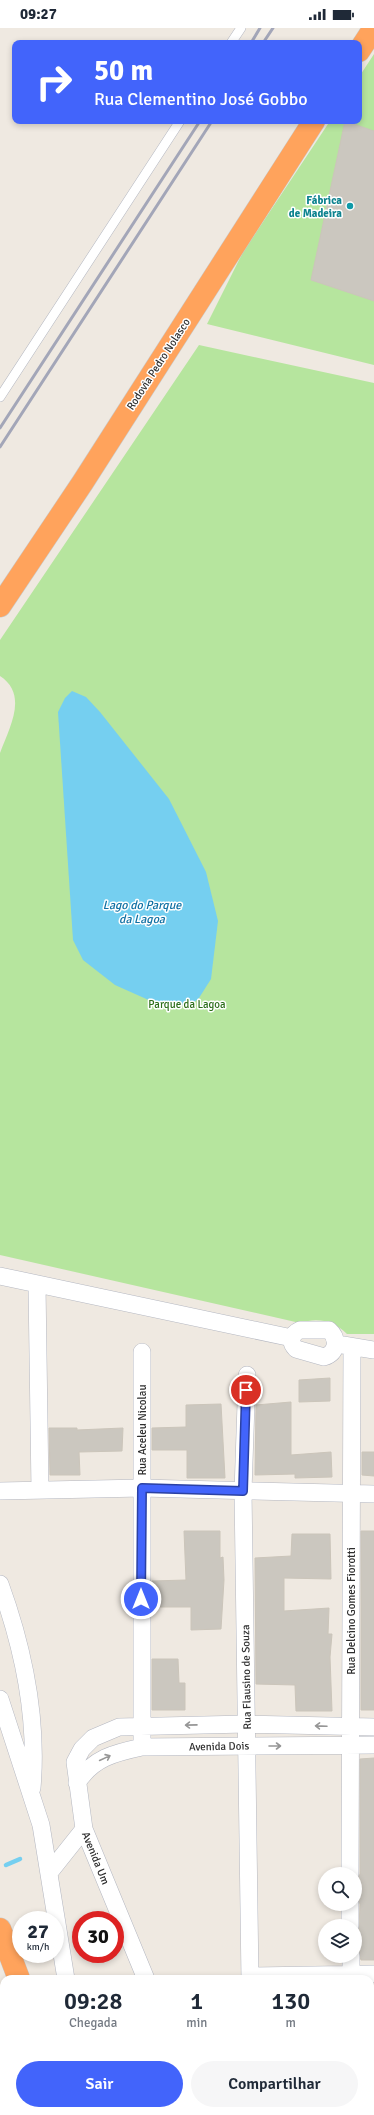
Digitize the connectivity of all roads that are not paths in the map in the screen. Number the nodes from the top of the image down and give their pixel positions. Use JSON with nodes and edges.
{"nodes":[{"id":1,"x":241,"y":28,"type":"edge"},
{"id":2,"x":374,"y":28,"type":"edge"},
{"id":3,"x":233,"y":40,"type":"edge"},
{"id":4,"x":362,"y":46,"type":"edge"},
{"id":5,"x":178,"y":124,"type":"edge"},
{"id":6,"x":312,"y":124,"type":"edge"},
{"id":7,"x":0,"y":397,"type":"edge"},
{"id":8,"x":0,"y":606,"type":"edge"},
{"id":9,"x":0,"y":1276,"type":"edge"},
{"id":10,"x":37,"y":1286,"type":"junction"},
{"id":11,"x":292,"y":1338,"type":"junction"},
{"id":12,"x":336,"y":1344,"type":"junction"},
{"id":13,"x":352,"y":1348,"type":"junction"},
{"id":14,"x":374,"y":1350,"type":"edge"},
{"id":15,"x":142,"y":1352,"type":"dead end"},
{"id":16,"x":247,"y":1375,"type":"dead end"},
{"id":17,"x":142,"y":1488,"type":"junction"},
{"id":18,"x":40,"y":1490,"type":"junction"},
{"id":19,"x":0,"y":1491,"type":"edge"},
{"id":20,"x":243,"y":1491,"type":"junction"},
{"id":21,"x":351,"y":1494,"type":"junction"},
{"id":22,"x":374,"y":1494,"type":"edge"},
{"id":23,"x":0,"y":1584,"type":"edge"},
{"id":24,"x":0,"y":1700,"type":"edge"},
{"id":25,"x":246,"y":1724,"type":"junction"},
{"id":26,"x":141,"y":1726,"type":"junction"},
{"id":27,"x":351,"y":1727,"type":"junction"},
{"id":28,"x":374,"y":1727,"type":"edge"},
{"id":29,"x":350,"y":1745,"type":"junction"},
{"id":30,"x":374,"y":1745,"type":"edge"},
{"id":31,"x":247,"y":1746,"type":"junction"},
{"id":32,"x":142,"y":1747,"type":"junction"},
{"id":33,"x":76,"y":1783,"type":"junction"},
{"id":34,"x":32,"y":1796,"type":"junction"},
{"id":35,"x":84,"y":1829,"type":"junction"},
{"id":36,"x":350,"y":1867,"type":"edge"},
{"id":37,"x":50,"y":1873,"type":"junction"},
{"id":38,"x":0,"y":1929,"type":"edge"},
{"id":39,"x":351,"y":1963,"type":"edge"},
{"id":40,"x":374,"y":1974,"type":"edge"},
{"id":41,"x":17,"y":1975,"type":"edge"},
{"id":42,"x":65,"y":1975,"type":"edge"},
{"id":43,"x":144,"y":1975,"type":"edge"},
{"id":44,"x":250,"y":1975,"type":"edge"},
{"id":45,"x":351,"y":1975,"type":"edge"},
{"id":46,"x":362,"y":1975,"type":"edge"}],
"edges":[{"from":1,"to":3,"type":"lane"},
{"from":2,"to":4,"type":"highway"},
{"from":5,"to":7,"type":"lane"},
{"from":6,"to":8,"type":"highway","name":"Rodovia Pedro Nolasco"},
{"from":9,"to":10,"type":"street"},
{"from":10,"to":11,"type":"street"},
{"from":10,"to":18,"type":"street"},
{"from":11,"to":12,"type":"street"},
{"from":11,"to":12,"type":"street"},
{"from":12,"to":13,"type":"street"},
{"from":13,"to":14,"type":"street"},
{"from":13,"to":21,"type":"street","name":"Rua Delcino Gomes Fiorotti"},
{"from":15,"to":17,"type":"street","name":"Rua Aceleu Nicolau"},
{"from":16,"to":20,"type":"street","name":"Rua Flausino de Souza"},
{"from":17,"to":18,"type":"street"},
{"from":17,"to":20,"type":"street"},
{"from":17,"to":26,"type":"street","name":"Rua Aceleu Nicolau"},
{"from":18,"to":19,"type":"street"},
{"from":20,"to":21,"type":"street"},
{"from":20,"to":25,"type":"street","name":"Rua Flausino de Souza"},
{"from":21,"to":22,"type":"street"},
{"from":21,"to":27,"type":"street","name":"Rua Delcino Gomes Fiorotti"},
{"from":23,"to":34,"type":"street"},
{"from":24,"to":34,"type":"street"},
{"from":25,"to":26,"type":"street","name":"Avenida Dois","one_way":true},
{"from":27,"to":25,"type":"street","name":"Avenida Dois","one_way":true},
{"from":25,"to":31,"type":"street","name":"Rua Flausino de Souza"},
{"from":26,"to":32,"type":"street","name":"Rua Aceleu Nicolau"},
{"from":26,"to":33,"type":"street","name":"Avenida Um"},
{"from":27,"to":28,"type":"street","name":"Avenida Dois"},
{"from":27,"to":29,"type":"street","name":"Rua Delcino Gomes Fiorotti"},
{"from":29,"to":30,"type":"street","name":"Avenida Dois"},
{"from":31,"to":29,"type":"street","name":"Avenida Dois","one_way":true},
{"from":29,"to":36,"type":"street","name":"Rua Delcino Gomes Fiorotti"},
{"from":31,"to":32,"type":"street","name":"Avenida Dois"},
{"from":31,"to":44,"type":"street","name":"Rua Flausino de Souza"},
{"from":33,"to":32,"type":"street","name":"Avenida Dois","one_way":true},
{"from":33,"to":35,"type":"street","name":"Avenida Um"},
{"from":34,"to":37,"type":"street"},
{"from":35,"to":37,"type":"street"},
{"from":35,"to":43,"type":"street","name":"Avenida Um"},
{"from":37,"to":42,"type":"street"},
{"from":38,"to":41,"type":"highway"},
{"from":39,"to":45,"type":"street"},
{"from":40,"to":46,"type":"street"}]}
